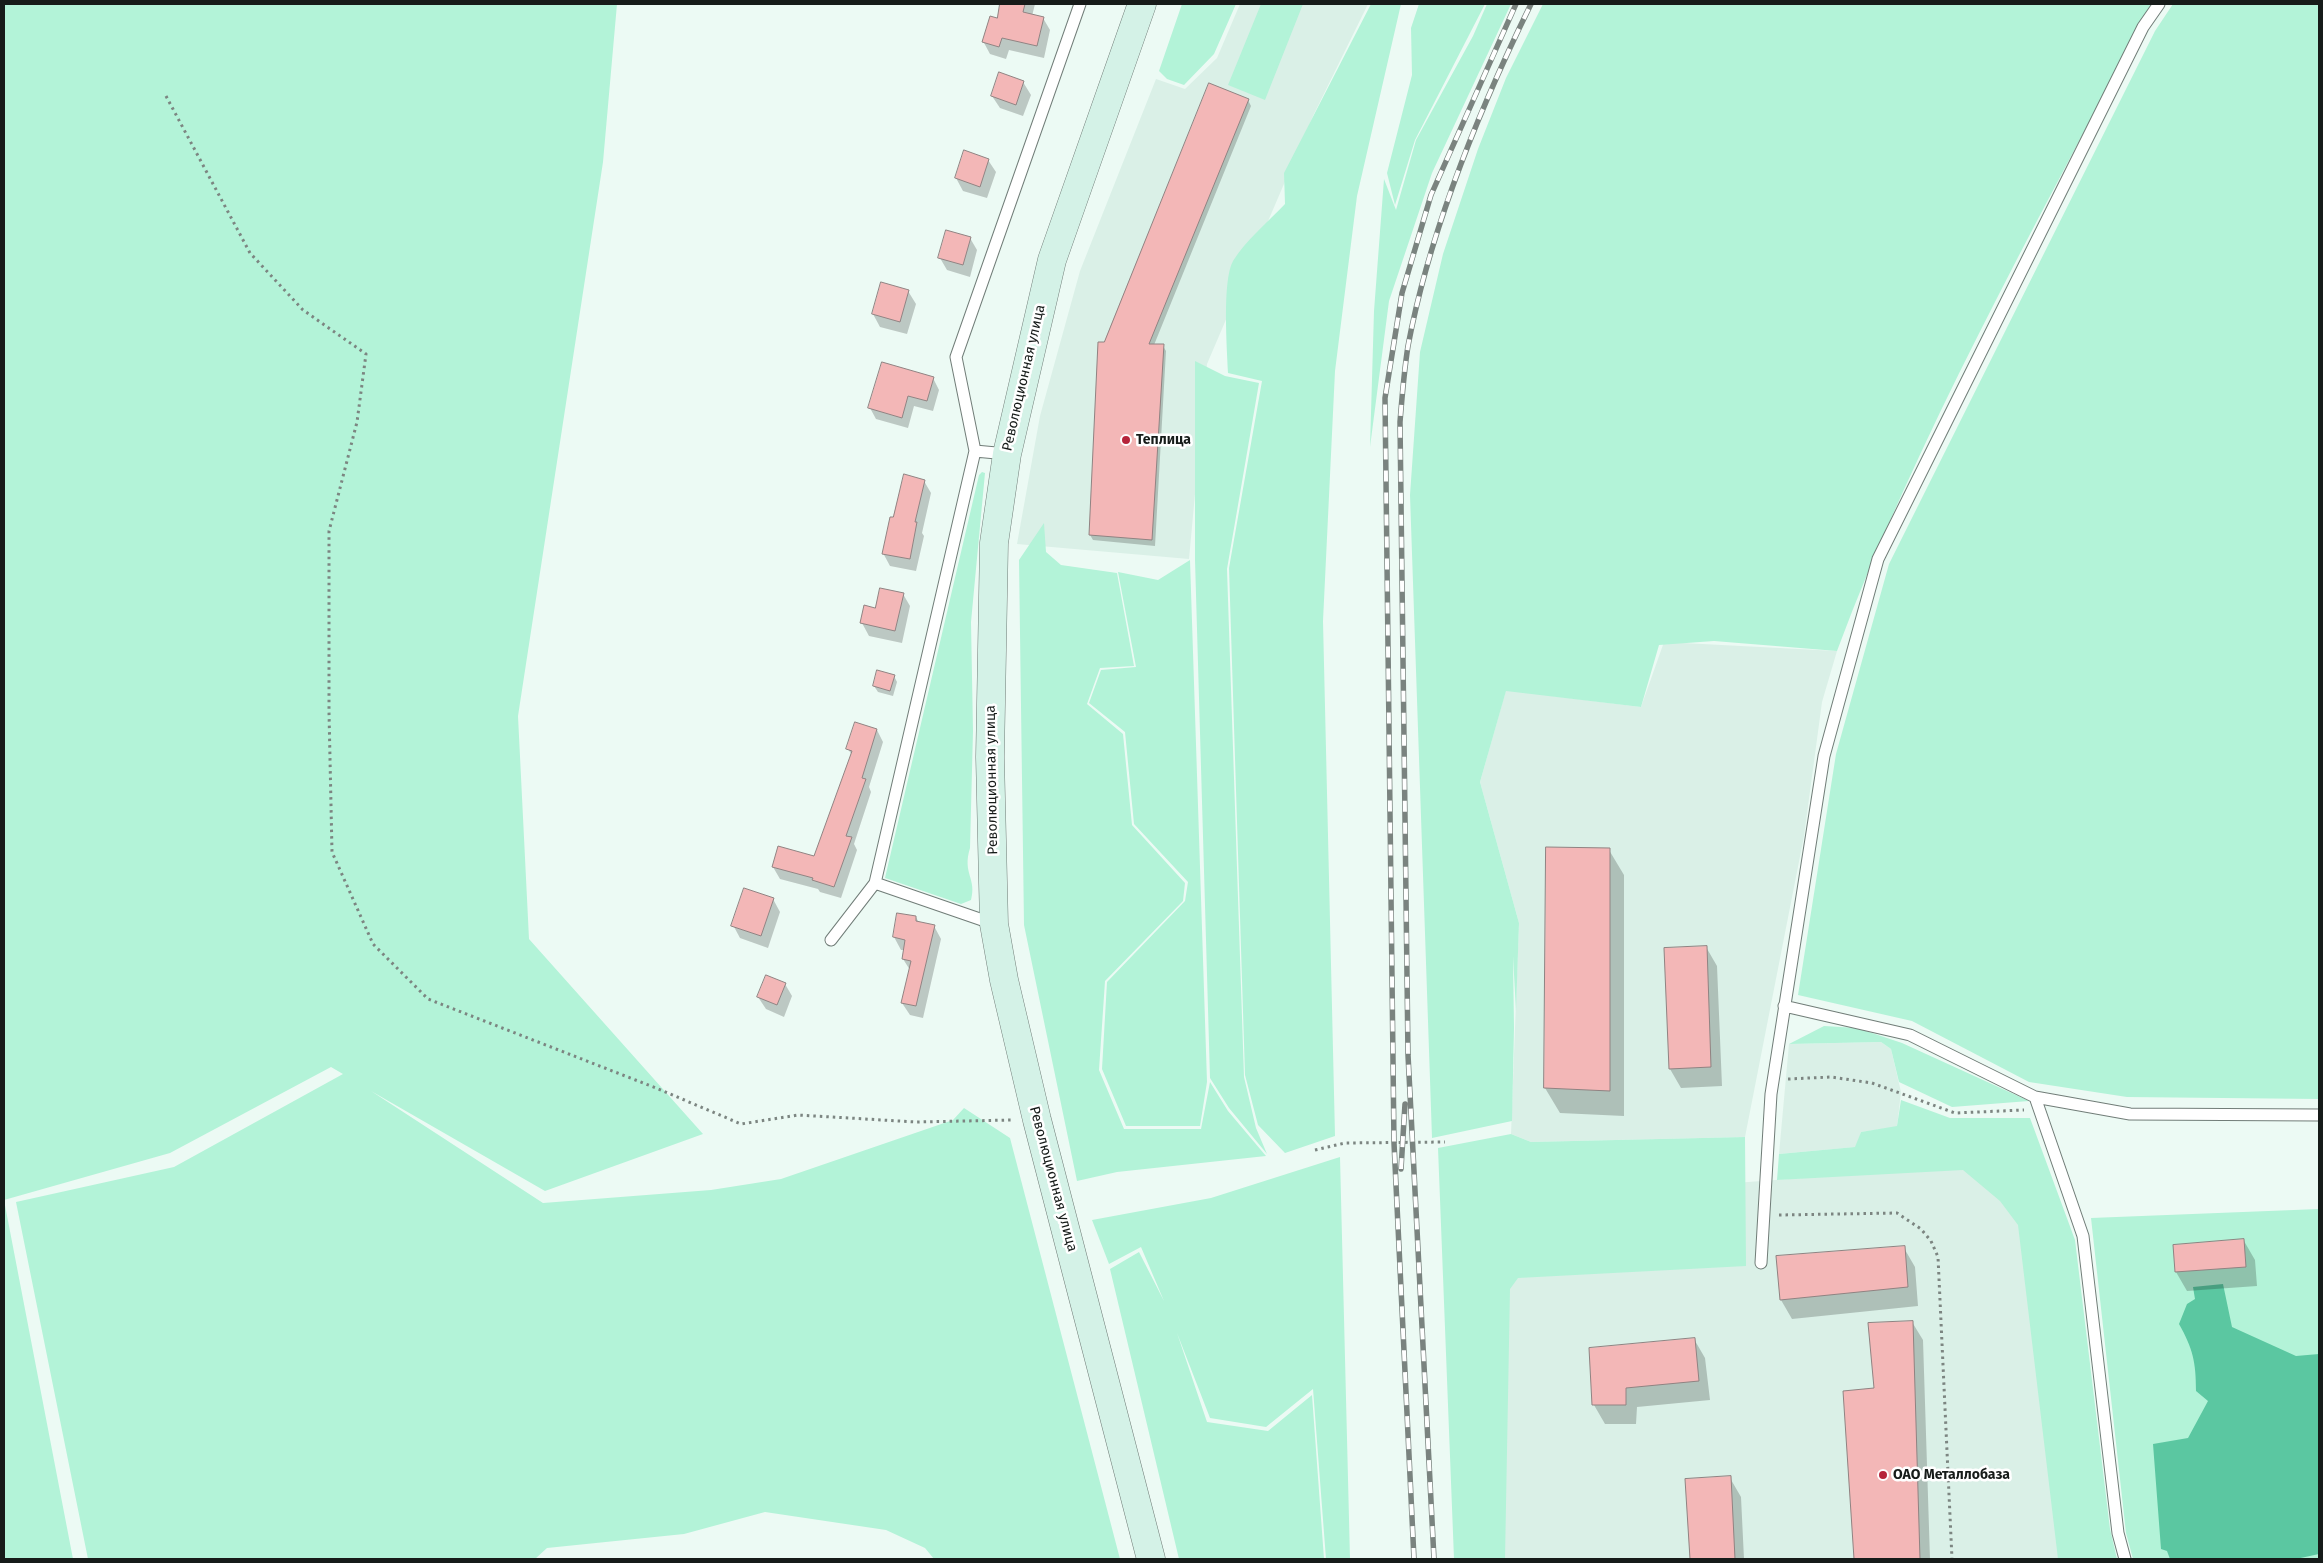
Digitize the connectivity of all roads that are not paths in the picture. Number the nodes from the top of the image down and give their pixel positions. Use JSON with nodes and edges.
{"nodes":[{"id":1,"x":1080,"y":4,"type":"edge"},
{"id":2,"x":1142,"y":4,"type":"edge"},
{"id":3,"x":2158,"y":4,"type":"edge"},
{"id":4,"x":975,"y":452,"type":"junction"},
{"id":5,"x":1007,"y":454,"type":"junction"},
{"id":6,"x":875,"y":883,"type":"junction"},
{"id":7,"x":994,"y":924,"type":"junction"},
{"id":8,"x":831,"y":940,"type":"dead end"},
{"id":9,"x":1784,"y":1006,"type":"junction"},
{"id":10,"x":2035,"y":1096,"type":"junction"},
{"id":11,"x":2319,"y":1115,"type":"edge"},
{"id":12,"x":1761,"y":1262,"type":"dead end"},
{"id":13,"x":1151,"y":1559,"type":"edge"},
{"id":14,"x":2125,"y":1559,"type":"edge"}],
"edges":[{"from":1,"to":4,"type":"lane"},
{"from":2,"to":5,"type":"street","name":"Революционная улица"},
{"from":3,"to":9,"type":"lane"},
{"from":4,"to":5,"type":"lane"},
{"from":4,"to":6,"type":"lane"},
{"from":5,"to":7,"type":"street","name":"Революционная улица"},
{"from":6,"to":7,"type":"lane"},
{"from":6,"to":8,"type":"lane"},
{"from":7,"to":13,"type":"street","name":"Революционная улица"},
{"from":9,"to":10,"type":"lane"},
{"from":9,"to":12,"type":"lane"},
{"from":10,"to":11,"type":"lane"},
{"from":10,"to":14,"type":"lane"}]}
